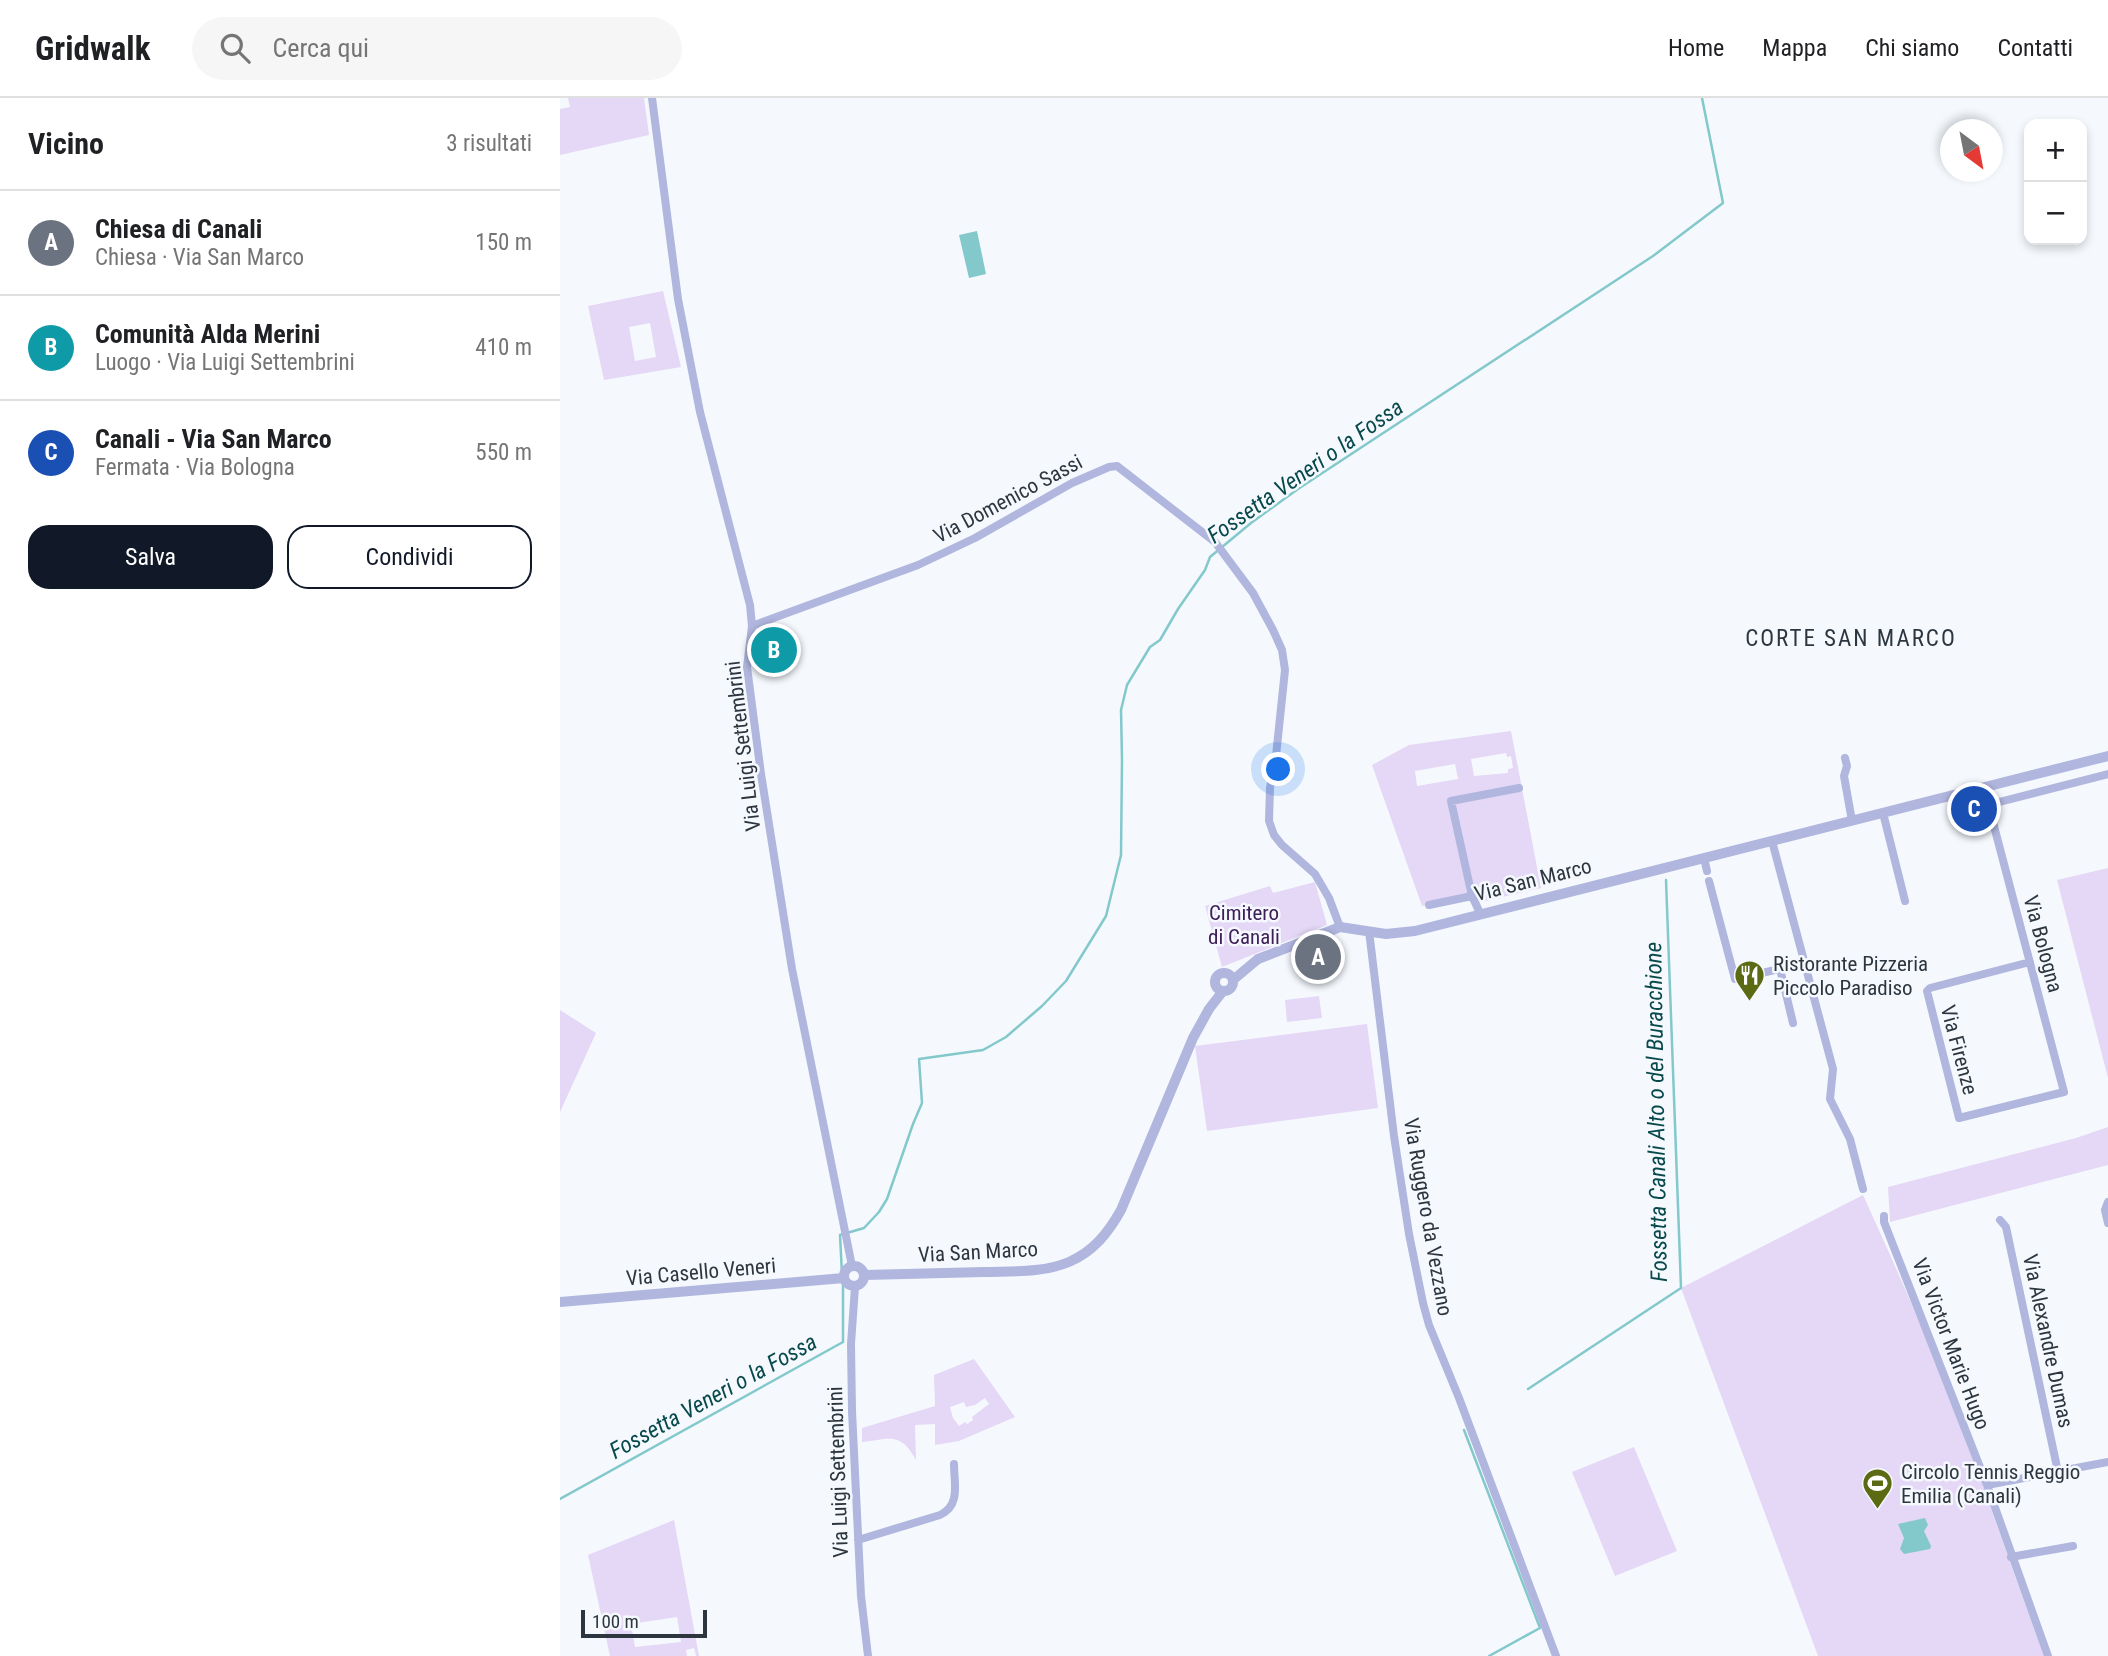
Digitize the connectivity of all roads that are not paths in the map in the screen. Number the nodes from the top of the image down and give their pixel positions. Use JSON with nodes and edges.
{"nodes":[{"id":1,"x":652,"y":98,"type":"edge"},
{"id":2,"x":752,"y":626,"type":"junction"},
{"id":3,"x":2108,"y":756,"type":"edge"},
{"id":4,"x":1845,"y":758,"type":"dead end"},
{"id":5,"x":2108,"y":774,"type":"edge"},
{"id":6,"x":1519,"y":788,"type":"dead end"},
{"id":7,"x":1984,"y":788,"type":"junction"},
{"id":8,"x":1956,"y":794,"type":"junction"},
{"id":9,"x":1989,"y":805,"type":"junction"},
{"id":10,"x":1883,"y":813,"type":"junction"},
{"id":11,"x":1852,"y":821,"type":"junction"},
{"id":12,"x":1772,"y":841,"type":"junction"},
{"id":13,"x":1704,"y":858,"type":"junction"},
{"id":14,"x":1707,"y":872,"type":"dead end"},
{"id":15,"x":1709,"y":881,"type":"dead end"},
{"id":16,"x":1472,"y":896,"type":"junction"},
{"id":17,"x":1905,"y":901,"type":"dead end"},
{"id":18,"x":1429,"y":905,"type":"dead end"},
{"id":19,"x":1480,"y":914,"type":"junction"},
{"id":20,"x":1340,"y":927,"type":"junction"},
{"id":21,"x":1369,"y":932,"type":"junction"},
{"id":22,"x":2030,"y":962,"type":"junction"},
{"id":23,"x":1230,"y":977,"type":"junction"},
{"id":24,"x":1219,"y":989,"type":"junction"},
{"id":25,"x":1793,"y":1023,"type":"dead end"},
{"id":26,"x":2064,"y":1092,"type":"joint"},
{"id":27,"x":1863,"y":1189,"type":"dead end"},
{"id":28,"x":2108,"y":1202,"type":"edge"},
{"id":29,"x":1884,"y":1216,"type":"dead end"},
{"id":30,"x":2000,"y":1220,"type":"dead end"},
{"id":31,"x":2108,"y":1223,"type":"edge"},
{"id":32,"x":852,"y":1266,"type":"junction"},
{"id":33,"x":865,"y":1276,"type":"junction"},
{"id":34,"x":842,"y":1279,"type":"junction"},
{"id":35,"x":855,"y":1287,"type":"junction"},
{"id":36,"x":560,"y":1303,"type":"edge"},
{"id":37,"x":2108,"y":1462,"type":"edge"},
{"id":38,"x":954,"y":1464,"type":"dead end"},
{"id":39,"x":2058,"y":1472,"type":"junction"},
{"id":40,"x":1987,"y":1485,"type":"junction"},
{"id":41,"x":858,"y":1540,"type":"junction"},
{"id":42,"x":2073,"y":1546,"type":"dead end"},
{"id":43,"x":2011,"y":1557,"type":"junction"},
{"id":44,"x":869,"y":1656,"type":"edge"},
{"id":45,"x":1556,"y":1656,"type":"edge"},
{"id":46,"x":2048,"y":1656,"type":"edge"}],
"edges":[{"from":1,"to":2,"type":"street","name":"Via Luigi Settembrini"},
{"from":2,"to":20,"type":"street","name":"Via Domenico Sassi"},
{"from":2,"to":32,"type":"street","name":"Via Luigi Settembrini"},
{"from":3,"to":7,"type":"street","name":"Via San Marco"},
{"from":4,"to":11,"type":"street"},
{"from":5,"to":9,"type":"street"},
{"from":6,"to":16,"type":"street"},
{"from":7,"to":8,"type":"street","name":"Via San Marco"},
{"from":7,"to":9,"type":"street","name":"Via Bologna"},
{"from":8,"to":9,"type":"street"},
{"from":8,"to":10,"type":"street","name":"Via San Marco"},
{"from":9,"to":22,"type":"street","name":"Via Bologna"},
{"from":10,"to":11,"type":"street","name":"Via San Marco"},
{"from":10,"to":17,"type":"street"},
{"from":11,"to":12,"type":"street","name":"Via San Marco"},
{"from":12,"to":13,"type":"street","name":"Via San Marco"},
{"from":12,"to":27,"type":"street"},
{"from":13,"to":14,"type":"street"},
{"from":13,"to":19,"type":"street","name":"Via San Marco"},
{"from":15,"to":25,"type":"street"},
{"from":16,"to":18,"type":"street"},
{"from":16,"to":19,"type":"street"},
{"from":19,"to":21,"type":"street","name":"Via San Marco"},
{"from":20,"to":21,"type":"street","name":"Via San Marco"},
{"from":20,"to":23,"type":"street"},
{"from":21,"to":45,"type":"street","name":"Via Ruggero da Vezzano"},
{"from":22,"to":26,"type":"street","name":"Via Bologna"},
{"from":22,"to":26,"type":"street","name":"Via Firenze"},
{"from":23,"to":24,"type":"street","name":"Via San Marco"},
{"from":23,"to":24,"type":"street","name":"Via San Marco"},
{"from":24,"to":33,"type":"street","name":"Via San Marco"},
{"from":28,"to":31,"type":"street"},
{"from":29,"to":40,"type":"street","name":"Via Victor Marie Hugo"},
{"from":30,"to":39,"type":"street","name":"Via Alexandre Dumas"},
{"from":32,"to":33,"type":"street"},
{"from":32,"to":34,"type":"street"},
{"from":33,"to":35,"type":"street"},
{"from":34,"to":35,"type":"street"},
{"from":34,"to":36,"type":"street","name":"Via Casello Veneri"},
{"from":35,"to":41,"type":"street","name":"Via Luigi Settembrini"},
{"from":37,"to":39,"type":"street"},
{"from":38,"to":41,"type":"street"},
{"from":39,"to":40,"type":"street"},
{"from":40,"to":43,"type":"street","name":"Via Victor Marie Hugo"},
{"from":41,"to":44,"type":"street","name":"Via Luigi Settembrini"},
{"from":42,"to":43,"type":"street"},
{"from":43,"to":46,"type":"street","name":"Via Victor Marie Hugo"}]}
